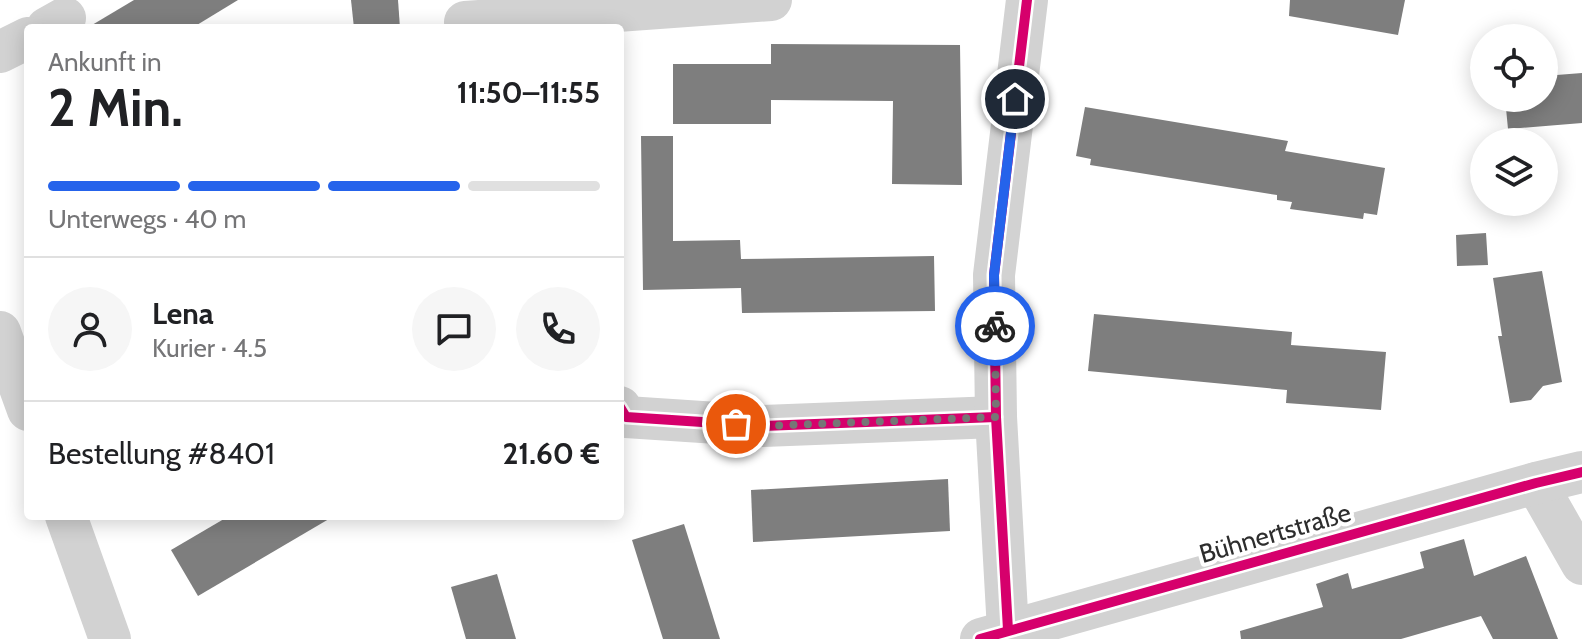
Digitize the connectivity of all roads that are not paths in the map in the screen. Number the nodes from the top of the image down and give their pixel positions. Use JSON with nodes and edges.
{"nodes":[{"id":1,"x":771,"y":0,"type":"edge"},
{"id":2,"x":1027,"y":0,"type":"edge"},
{"id":3,"x":463,"y":17,"type":"edge"},
{"id":4,"x":24,"y":40,"type":"edge"},
{"id":5,"x":0,"y":52,"type":"edge"},
{"id":6,"x":0,"y":332,"type":"edge"},
{"id":7,"x":24,"y":399,"type":"edge"},
{"id":8,"x":624,"y":414,"type":"edge"},
{"id":9,"x":996,"y":417,"type":"junction"},
{"id":10,"x":1582,"y":472,"type":"edge"},
{"id":11,"x":1536,"y":483,"type":"junction"},
{"id":12,"x":67,"y":520,"type":"edge"},
{"id":13,"x":1582,"y":564,"type":"edge"},
{"id":14,"x":994,"y":635,"type":"edge"},
{"id":15,"x":110,"y":639,"type":"edge"}],
"edges":[{"from":1,"to":3,"type":"street"},
{"from":2,"to":9,"type":"street"},
{"from":4,"to":5,"type":"street"},
{"from":6,"to":7,"type":"street"},
{"from":8,"to":9,"type":"street"},
{"from":9,"to":14,"type":"street"},
{"from":10,"to":11,"type":"street","name":"Bühnertstraße"},
{"from":11,"to":13,"type":"street"},
{"from":11,"to":14,"type":"street","name":"Bühnertstraße"},
{"from":12,"to":15,"type":"street"}]}
